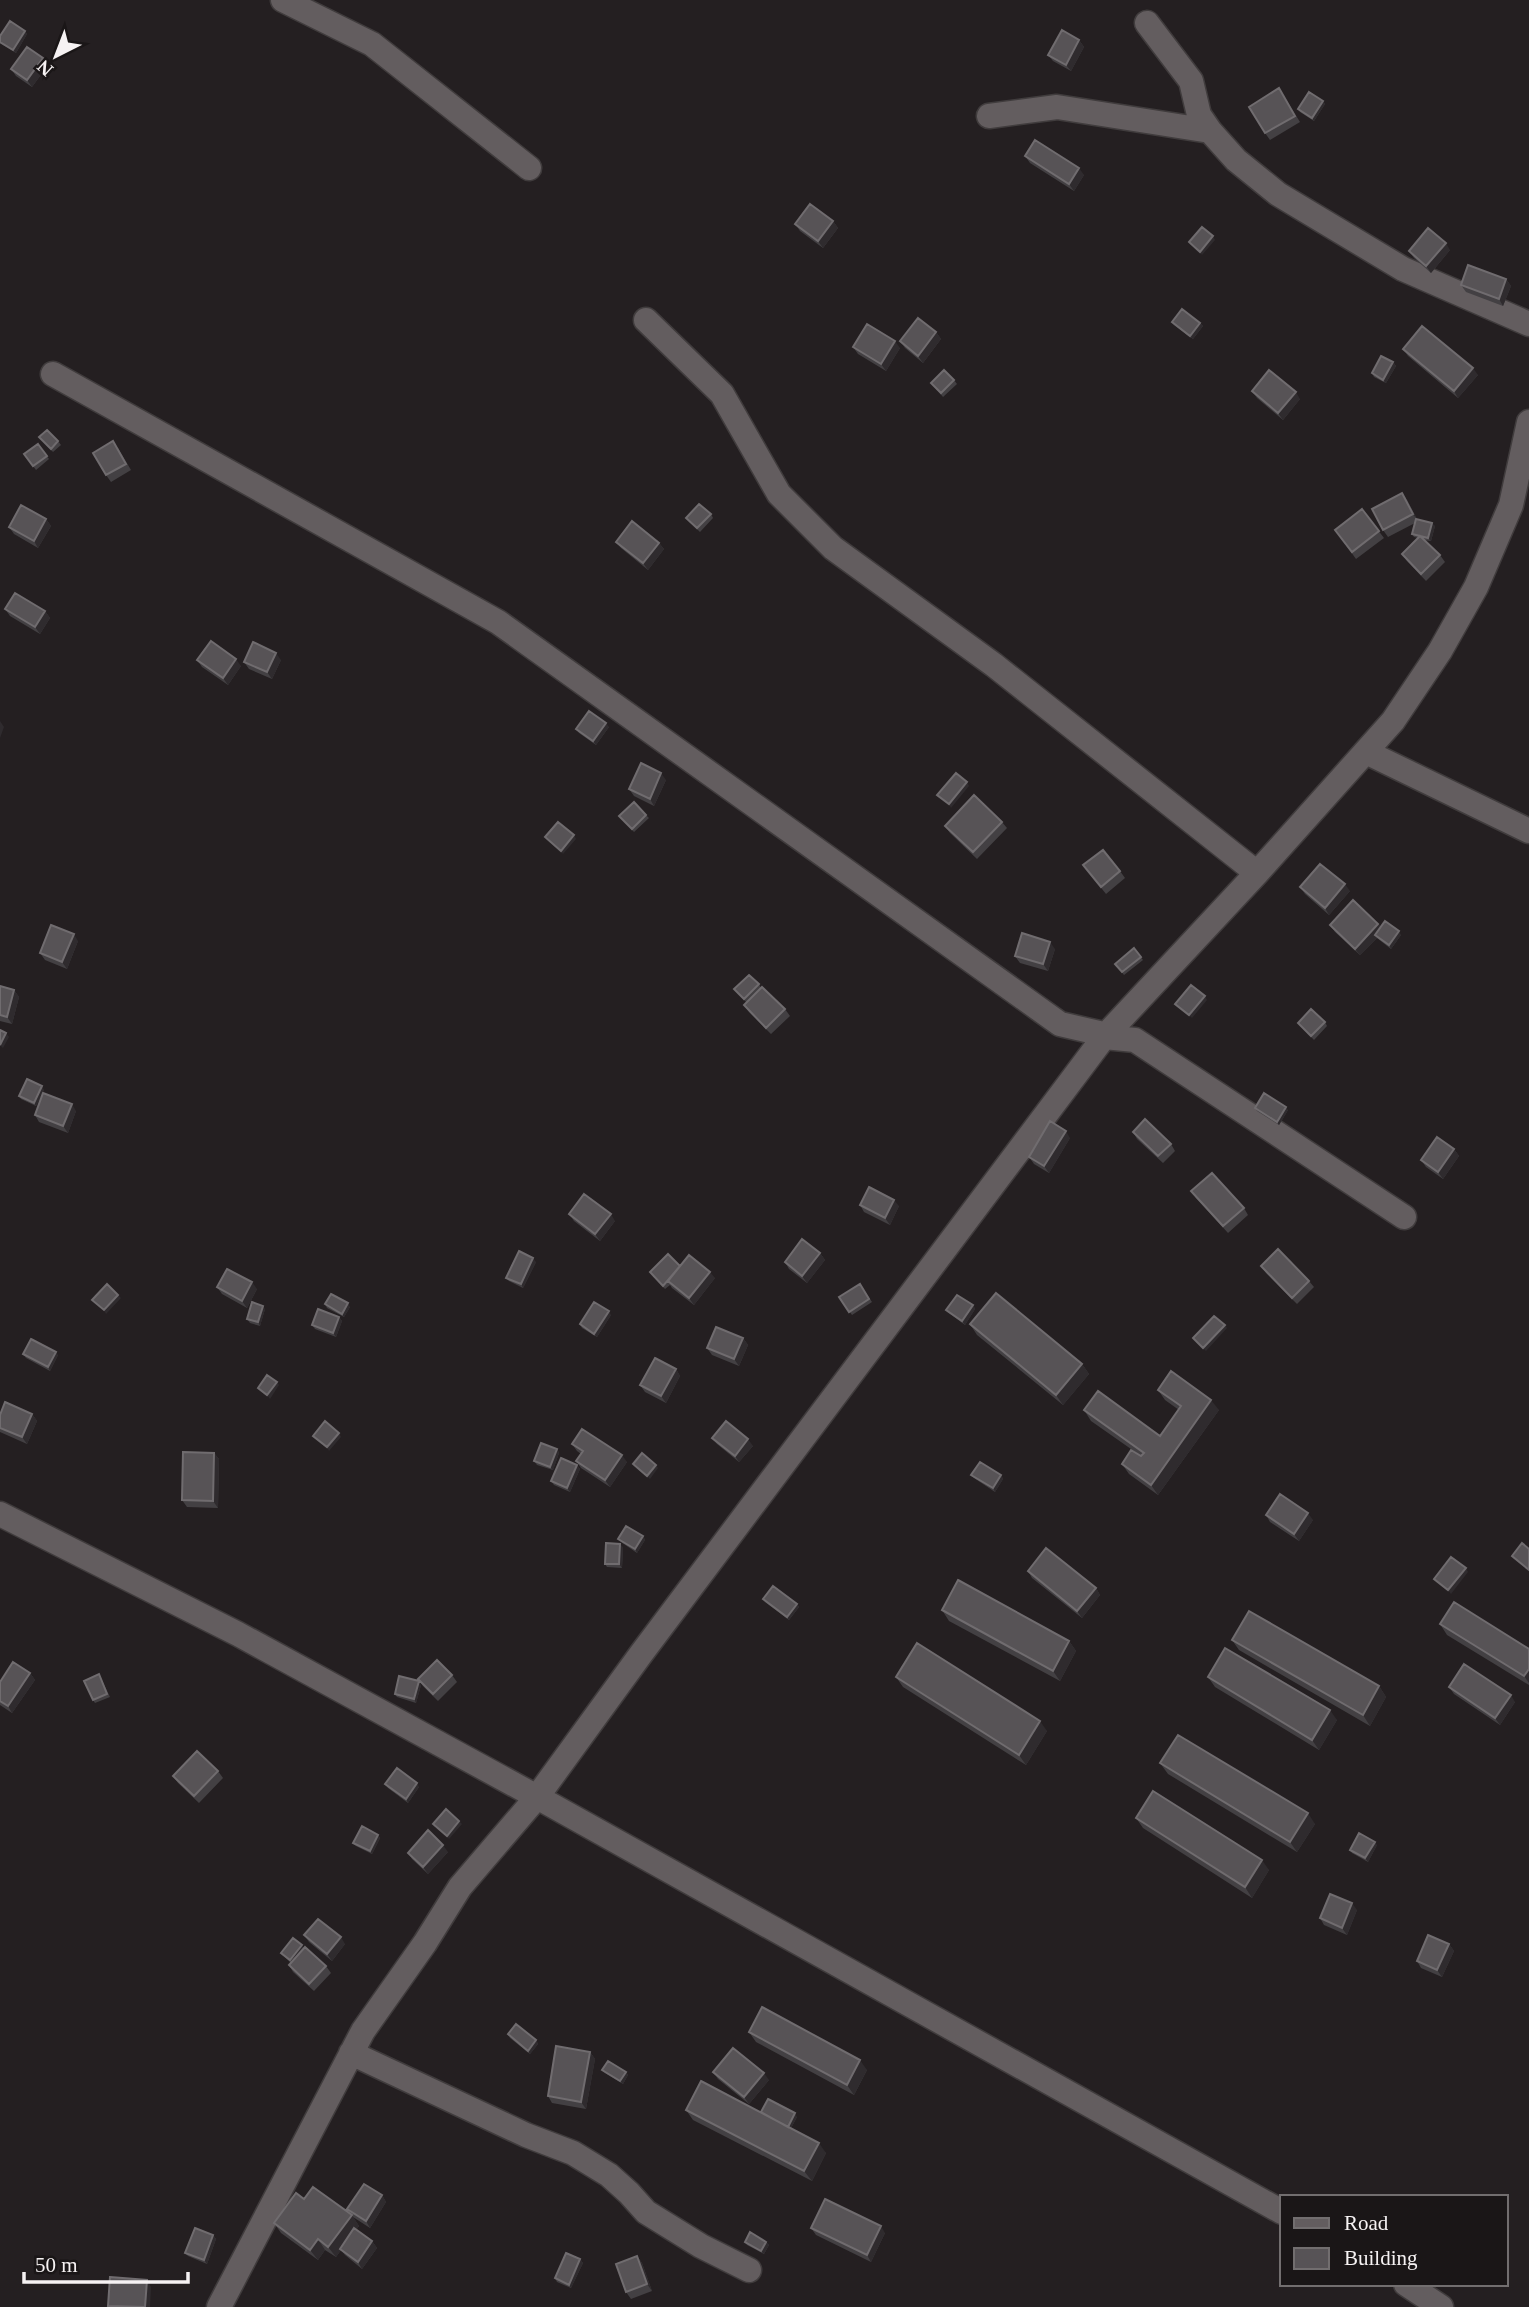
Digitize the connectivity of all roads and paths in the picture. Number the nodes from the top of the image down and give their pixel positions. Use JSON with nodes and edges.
{"nodes":[{"id":1,"x":282,"y":0,"type":"edge"},
{"id":2,"x":1147,"y":23,"type":"dead end"},
{"id":3,"x":989,"y":116,"type":"dead end"},
{"id":4,"x":1210,"y":131,"type":"junction"},
{"id":5,"x":529,"y":168,"type":"dead end"},
{"id":6,"x":646,"y":320,"type":"dead end"},
{"id":7,"x":1529,"y":324,"type":"edge"},
{"id":8,"x":53,"y":374,"type":"dead end"},
{"id":9,"x":1529,"y":422,"type":"edge"},
{"id":10,"x":1366,"y":752,"type":"junction"},
{"id":11,"x":1529,"y":831,"type":"edge"},
{"id":12,"x":1257,"y":873,"type":"junction"},
{"id":13,"x":1104,"y":1037,"type":"junction"},
{"id":14,"x":1404,"y":1217,"type":"dead end"},
{"id":15,"x":0,"y":1514,"type":"edge"},
{"id":16,"x":537,"y":1797,"type":"junction"},
{"id":17,"x":351,"y":2053,"type":"junction"},
{"id":18,"x":1280,"y":2211,"type":"edge"},
{"id":19,"x":750,"y":2270,"type":"dead end"},
{"id":20,"x":1409,"y":2286,"type":"edge"},
{"id":21,"x":219,"y":2307,"type":"edge"},
{"id":22,"x":1441,"y":2307,"type":"edge"}],
"edges":[{"from":1,"to":5,"type":"street"},
{"from":2,"to":4,"type":"street"},
{"from":3,"to":4,"type":"street"},
{"from":4,"to":7,"type":"street"},
{"from":6,"to":12,"type":"street"},
{"from":8,"to":13,"type":"street"},
{"from":9,"to":10,"type":"street"},
{"from":10,"to":11,"type":"street"},
{"from":10,"to":12,"type":"street"},
{"from":12,"to":13,"type":"street"},
{"from":13,"to":14,"type":"street"},
{"from":13,"to":16,"type":"street"},
{"from":15,"to":16,"type":"street"},
{"from":16,"to":17,"type":"street"},
{"from":16,"to":18,"type":"street"},
{"from":17,"to":19,"type":"street"},
{"from":17,"to":21,"type":"street"},
{"from":20,"to":22,"type":"street"}]}
